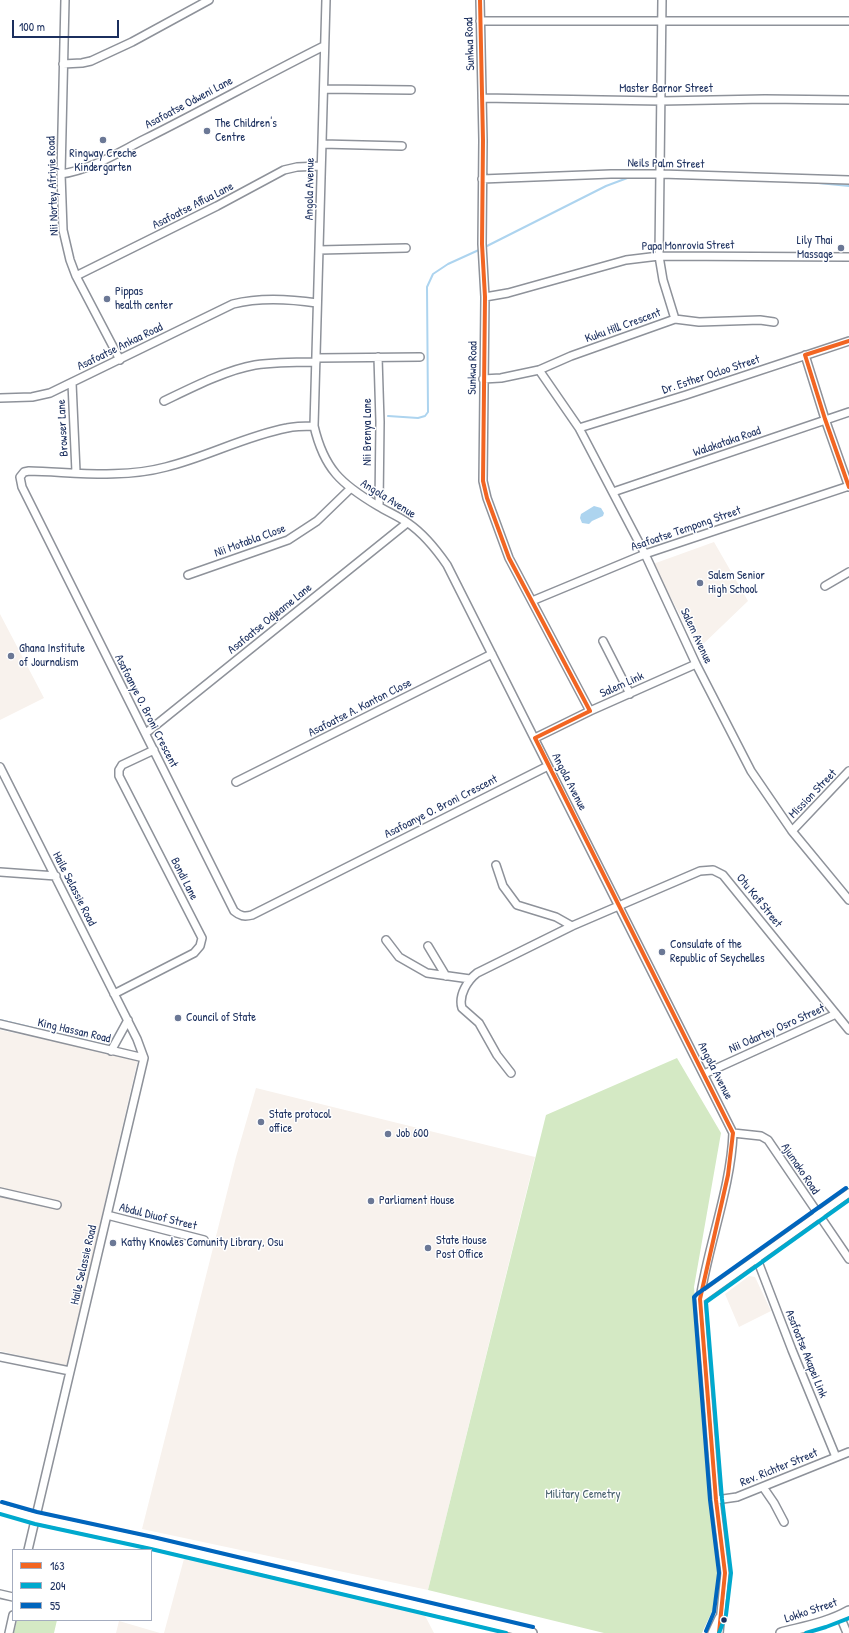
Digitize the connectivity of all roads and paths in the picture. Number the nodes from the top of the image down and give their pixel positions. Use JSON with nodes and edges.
{"nodes":[{"id":1,"x":65,"y":0,"type":"edge"},
{"id":2,"x":209,"y":0,"type":"edge"},
{"id":3,"x":326,"y":0,"type":"edge"},
{"id":4,"x":480,"y":0,"type":"edge"},
{"id":5,"x":662,"y":0,"type":"edge"},
{"id":6,"x":662,"y":20,"type":"junction"},
{"id":7,"x":480,"y":21,"type":"junction"},
{"id":8,"x":849,"y":21,"type":"edge"},
{"id":9,"x":324,"y":46,"type":"junction"},
{"id":10,"x":63,"y":64,"type":"junction"},
{"id":11,"x":324,"y":89,"type":"junction"},
{"id":12,"x":411,"y":90,"type":"dead end"},
{"id":13,"x":482,"y":98,"type":"junction"},
{"id":14,"x":661,"y":100,"type":"junction"},
{"id":15,"x":849,"y":100,"type":"edge"},
{"id":16,"x":322,"y":144,"type":"junction"},
{"id":17,"x":402,"y":146,"type":"dead end"},
{"id":18,"x":321,"y":166,"type":"junction"},
{"id":19,"x":61,"y":174,"type":"junction"},
{"id":20,"x":661,"y":174,"type":"junction"},
{"id":21,"x":482,"y":179,"type":"junction"},
{"id":22,"x":849,"y":180,"type":"edge"},
{"id":23,"x":406,"y":248,"type":"dead end"},
{"id":24,"x":319,"y":250,"type":"junction"},
{"id":25,"x":659,"y":256,"type":"junction"},
{"id":26,"x":849,"y":257,"type":"edge"},
{"id":27,"x":76,"y":276,"type":"junction"},
{"id":28,"x":485,"y":297,"type":"junction"},
{"id":29,"x":318,"y":302,"type":"junction"},
{"id":30,"x":675,"y":319,"type":"junction"},
{"id":31,"x":774,"y":322,"type":"dead end"},
{"id":32,"x":849,"y":341,"type":"edge"},
{"id":33,"x":805,"y":355,"type":"junction"},
{"id":34,"x":378,"y":357,"type":"junction"},
{"id":35,"x":420,"y":357,"type":"dead end"},
{"id":36,"x":120,"y":360,"type":"junction"},
{"id":37,"x":317,"y":360,"type":"junction"},
{"id":38,"x":539,"y":370,"type":"junction"},
{"id":39,"x":483,"y":379,"type":"junction"},
{"id":40,"x":72,"y":383,"type":"junction"},
{"id":41,"x":0,"y":398,"type":"edge"},
{"id":42,"x":164,"y":401,"type":"dead end"},
{"id":43,"x":849,"y":412,"type":"edge"},
{"id":44,"x":825,"y":419,"type":"junction"},
{"id":45,"x":314,"y":426,"type":"junction"},
{"id":46,"x":579,"y":428,"type":"junction"},
{"id":47,"x":76,"y":472,"type":"junction"},
{"id":48,"x":849,"y":486,"type":"edge"},
{"id":49,"x":350,"y":489,"type":"junction"},
{"id":50,"x":613,"y":492,"type":"junction"},
{"id":51,"x":378,"y":506,"type":"junction"},
{"id":52,"x":407,"y":523,"type":"junction"},
{"id":53,"x":645,"y":554,"type":"junction"},
{"id":54,"x":849,"y":572,"type":"edge"},
{"id":55,"x":188,"y":575,"type":"dead end"},
{"id":56,"x":825,"y":586,"type":"dead end"},
{"id":57,"x":532,"y":601,"type":"junction"},
{"id":58,"x":603,"y":641,"type":"dead end"},
{"id":59,"x":492,"y":654,"type":"junction"},
{"id":60,"x":696,"y":664,"type":"junction"},
{"id":61,"x":630,"y":694,"type":"junction"},
{"id":62,"x":590,"y":711,"type":"junction"},
{"id":63,"x":146,"y":734,"type":"junction"},
{"id":64,"x":535,"y":738,"type":"junction"},
{"id":65,"x":154,"y":750,"type":"junction"},
{"id":66,"x":548,"y":766,"type":"junction"},
{"id":67,"x":0,"y":767,"type":"edge"},
{"id":68,"x":849,"y":772,"type":"edge"},
{"id":69,"x":236,"y":782,"type":"dead end"},
{"id":70,"x":792,"y":831,"type":"junction"},
{"id":71,"x":496,"y":865,"type":"dead end"},
{"id":72,"x":0,"y":872,"type":"edge"},
{"id":73,"x":56,"y":876,"type":"junction"},
{"id":74,"x":849,"y":900,"type":"edge"},
{"id":75,"x":619,"y":906,"type":"junction"},
{"id":76,"x":572,"y":926,"type":"junction"},
{"id":77,"x":386,"y":940,"type":"dead end"},
{"id":78,"x":428,"y":946,"type":"dead end"},
{"id":79,"x":446,"y":976,"type":"junction"},
{"id":80,"x":470,"y":979,"type":"junction"},
{"id":81,"x":114,"y":994,"type":"junction"},
{"id":82,"x":836,"y":1014,"type":"junction"},
{"id":83,"x":128,"y":1020,"type":"junction"},
{"id":84,"x":0,"y":1024,"type":"edge"},
{"id":85,"x":849,"y":1030,"type":"edge"},
{"id":86,"x":111,"y":1051,"type":"junction"},
{"id":87,"x":144,"y":1058,"type":"junction"},
{"id":88,"x":511,"y":1073,"type":"dead end"},
{"id":89,"x":704,"y":1074,"type":"junction"},
{"id":90,"x":733,"y":1133,"type":"junction"},
{"id":91,"x":0,"y":1192,"type":"edge"},
{"id":92,"x":849,"y":1192,"type":"edge"},
{"id":93,"x":57,"y":1205,"type":"dead end"},
{"id":94,"x":107,"y":1215,"type":"junction"},
{"id":95,"x":818,"y":1215,"type":"junction"},
{"id":96,"x":204,"y":1240,"type":"dead end"},
{"id":97,"x":757,"y":1259,"type":"junction"},
{"id":98,"x":849,"y":1259,"type":"edge"},
{"id":99,"x":700,"y":1299,"type":"junction"},
{"id":100,"x":0,"y":1357,"type":"edge"},
{"id":101,"x":70,"y":1371,"type":"junction"},
{"id":102,"x":849,"y":1452,"type":"edge"},
{"id":103,"x":836,"y":1457,"type":"junction"},
{"id":104,"x":763,"y":1487,"type":"junction"},
{"id":105,"x":716,"y":1500,"type":"junction"},
{"id":106,"x":0,"y":1508,"type":"edge"},
{"id":107,"x":36,"y":1518,"type":"junction"},
{"id":108,"x":784,"y":1522,"type":"dead end"},
{"id":109,"x":28,"y":1549,"type":"edge"},
{"id":110,"x":0,"y":1594,"type":"edge"},
{"id":111,"x":12,"y":1596,"type":"edge"},
{"id":112,"x":849,"y":1611,"type":"edge"},
{"id":113,"x":720,"y":1614,"type":"junction"},
{"id":114,"x":840,"y":1616,"type":"junction"},
{"id":115,"x":12,"y":1620,"type":"edge"},
{"id":116,"x":9,"y":1633,"type":"edge"},
{"id":117,"x":532,"y":1633,"type":"edge"},
{"id":118,"x":712,"y":1633,"type":"edge"},
{"id":119,"x":719,"y":1633,"type":"edge"},
{"id":120,"x":780,"y":1633,"type":"edge"},
{"id":121,"x":847,"y":1633,"type":"edge"}],
"edges":[{"from":1,"to":10,"type":"street","name":"Nii Nortey Afriyie Road"},
{"from":2,"to":10,"type":"street"},
{"from":3,"to":9,"type":"street","name":"Angola Avenue"},
{"from":4,"to":7,"type":"street","name":"Sunkwa Road"},
{"from":5,"to":6,"type":"street"},
{"from":6,"to":7,"type":"street"},
{"from":6,"to":8,"type":"street"},
{"from":6,"to":14,"type":"street"},
{"from":7,"to":13,"type":"street","name":"Sunkwa Road"},
{"from":9,"to":11,"type":"street","name":"Angola Avenue"},
{"from":9,"to":19,"type":"street","name":"Asafoatse Odweni Lane"},
{"from":10,"to":19,"type":"street","name":"Nii Nortey Afriyie Road"},
{"from":11,"to":12,"type":"street"},
{"from":11,"to":16,"type":"street","name":"Angola Avenue"},
{"from":13,"to":14,"type":"street","name":"Master Barnor Street"},
{"from":13,"to":21,"type":"street","name":"Sunkwa Road"},
{"from":14,"to":15,"type":"street","name":"Master Barnor Street"},
{"from":14,"to":20,"type":"street"},
{"from":16,"to":17,"type":"street"},
{"from":16,"to":18,"type":"street","name":"Angola Avenue"},
{"from":18,"to":24,"type":"street","name":"Angola Avenue"},
{"from":18,"to":27,"type":"street","name":"Asafoatse Affua Lane"},
{"from":19,"to":27,"type":"street","name":"Nii Nortey Afriyie Road"},
{"from":20,"to":21,"type":"street","name":"Neils Palm Street"},
{"from":20,"to":22,"type":"street","name":"Neils Palm Street"},
{"from":20,"to":25,"type":"street"},
{"from":21,"to":28,"type":"street","name":"Sunkwa Road"},
{"from":23,"to":24,"type":"street"},
{"from":24,"to":29,"type":"street","name":"Angola Avenue"},
{"from":25,"to":26,"type":"street","name":"Papa Monrovia Street"},
{"from":25,"to":28,"type":"street","name":"Papa Monrovia Street"},
{"from":25,"to":30,"type":"street"},
{"from":27,"to":36,"type":"street","name":"Nii Nortey Afriyie Road"},
{"from":28,"to":39,"type":"street","name":"Sunkwa Road"},
{"from":29,"to":36,"type":"street","name":"Asafoatse Ankaa Road"},
{"from":29,"to":37,"type":"street","name":"Angola Avenue"},
{"from":30,"to":31,"type":"street","name":"Kuku Hill Crescent"},
{"from":30,"to":38,"type":"street","name":"Kuku Hill Crescent"},
{"from":32,"to":33,"type":"street","name":"Dr. Esther Ocloo Street"},
{"from":33,"to":44,"type":"street"},
{"from":33,"to":46,"type":"street","name":"Dr. Esther Ocloo Street"},
{"from":34,"to":35,"type":"street"},
{"from":34,"to":37,"type":"street"},
{"from":34,"to":51,"type":"street","name":"Nii Brenya Lane"},
{"from":36,"to":40,"type":"street","name":"Asafoatse Ankaa Road"},
{"from":37,"to":42,"type":"street"},
{"from":37,"to":45,"type":"street","name":"Angola Avenue"},
{"from":38,"to":39,"type":"street","name":"Kuku Hill Crescent"},
{"from":38,"to":46,"type":"street","name":"Salem Avenue"},
{"from":39,"to":57,"type":"street","name":"Sunkwa Road"},
{"from":40,"to":41,"type":"street","name":"Asafoatse Ankaa Road"},
{"from":40,"to":47,"type":"street","name":"Browser Lane"},
{"from":43,"to":44,"type":"street","name":"Walakataka Road"},
{"from":44,"to":48,"type":"street"},
{"from":44,"to":50,"type":"street","name":"Walakataka Road"},
{"from":45,"to":47,"type":"street","name":"Asafoanye O. Broni Crescent"},
{"from":45,"to":49,"type":"street","name":"Angola Avenue"},
{"from":46,"to":50,"type":"street","name":"Salem Avenue"},
{"from":47,"to":63,"type":"street","name":"Asafoanye O. Broni Crescent"},
{"from":48,"to":53,"type":"street","name":"Asafoatse Tempong Street"},
{"from":49,"to":51,"type":"street","name":"Angola Avenue"},
{"from":49,"to":55,"type":"street","name":"Nii Motabla Close"},
{"from":50,"to":53,"type":"street","name":"Salem Avenue"},
{"from":51,"to":52,"type":"street","name":"Angola Avenue"},
{"from":52,"to":59,"type":"street","name":"Angola Avenue"},
{"from":52,"to":63,"type":"street","name":"Asafoatse Odjeame Lane"},
{"from":53,"to":57,"type":"street","name":"Asafoatse Tempong Street"},
{"from":53,"to":60,"type":"street","name":"Salem Avenue"},
{"from":54,"to":56,"type":"street"},
{"from":57,"to":62,"type":"street","name":"Sunkwa Road"},
{"from":58,"to":61,"type":"street"},
{"from":59,"to":64,"type":"street","name":"Angola Avenue"},
{"from":59,"to":69,"type":"street","name":"Asafoatse A. Kanton Close"},
{"from":60,"to":61,"type":"street","name":"Salem Link"},
{"from":60,"to":70,"type":"street","name":"Salem Avenue"},
{"from":61,"to":62,"type":"street","name":"Salem Link"},
{"from":62,"to":64,"type":"street","name":"Salem Link"},
{"from":63,"to":65,"type":"street","name":"Asafoanye O. Broni Crescent"},
{"from":64,"to":66,"type":"street","name":"Angola Avenue"},
{"from":65,"to":66,"type":"street","name":"Asafoanye O. Broni Crescent"},
{"from":65,"to":81,"type":"street","name":"Bondi Lane"},
{"from":66,"to":75,"type":"street","name":"Angola Avenue"},
{"from":67,"to":73,"type":"street","name":"Haile Selassie Road"},
{"from":68,"to":70,"type":"street","name":"Mission Street"},
{"from":70,"to":74,"type":"street","name":"Salem Avenue"},
{"from":71,"to":76,"type":"street"},
{"from":72,"to":73,"type":"street"},
{"from":73,"to":81,"type":"street","name":"Haile Selassie Road"},
{"from":75,"to":76,"type":"street","name":"Otu Kofi Street"},
{"from":75,"to":82,"type":"street","name":"Otu Kofi Street"},
{"from":75,"to":89,"type":"street","name":"Angola Avenue"},
{"from":76,"to":80,"type":"street","name":"Otu Kofi Street"},
{"from":77,"to":79,"type":"street"},
{"from":78,"to":79,"type":"street"},
{"from":79,"to":80,"type":"street"},
{"from":80,"to":88,"type":"street"},
{"from":81,"to":83,"type":"street","name":"Haile Selassie Road"},
{"from":82,"to":85,"type":"street","name":"Otu Kofi Street"},
{"from":82,"to":89,"type":"street","name":"Nii Odartey Osro Street"},
{"from":83,"to":86,"type":"street"},
{"from":83,"to":87,"type":"street","name":"Haile Selassie Road"},
{"from":84,"to":86,"type":"street","name":"King Hassan Road"},
{"from":86,"to":87,"type":"street","name":"King Hassan Road"},
{"from":87,"to":94,"type":"street","name":"Haile Selassie Road"},
{"from":89,"to":90,"type":"street","name":"Angola Avenue"},
{"from":90,"to":95,"type":"street","name":"Ajumako Road"},
{"from":90,"to":99,"type":"street","name":"Angola Avenue"},
{"from":91,"to":93,"type":"street"},
{"from":92,"to":95,"type":"street"},
{"from":94,"to":96,"type":"street","name":"Abdul Diuof Street"},
{"from":94,"to":101,"type":"street","name":"Haile Selassie Road"},
{"from":95,"to":97,"type":"street"},
{"from":95,"to":98,"type":"street","name":"Ajumako Road"},
{"from":97,"to":99,"type":"street"},
{"from":97,"to":103,"type":"street","name":"Asafoatse Akapei Link"},
{"from":99,"to":105,"type":"street","name":"Angola Avenue"},
{"from":100,"to":101,"type":"street"},
{"from":101,"to":107,"type":"street","name":"Haile Selassie Road"},
{"from":102,"to":103,"type":"street","name":"Rev. Richter Street"},
{"from":103,"to":104,"type":"street","name":"Rev. Richter Street"},
{"from":104,"to":105,"type":"street","name":"Rev. Richter Street"},
{"from":104,"to":108,"type":"street"},
{"from":105,"to":113,"type":"street","name":"Angola Avenue"},
{"from":106,"to":107,"type":"main road"},
{"from":107,"to":109,"type":"street","name":"Haile Selassie Road"},
{"from":107,"to":117,"type":"main road"},
{"from":110,"to":111,"type":"street"},
{"from":112,"to":114,"type":"main road","name":"Lokko Street"},
{"from":113,"to":118,"type":"street","name":"Angola Avenue"},
{"from":113,"to":119,"type":"street","name":"Angola Avenue"},
{"from":114,"to":120,"type":"main road","name":"Lokko Street"},
{"from":114,"to":121,"type":"street"},
{"from":115,"to":116,"type":"street"}]}
